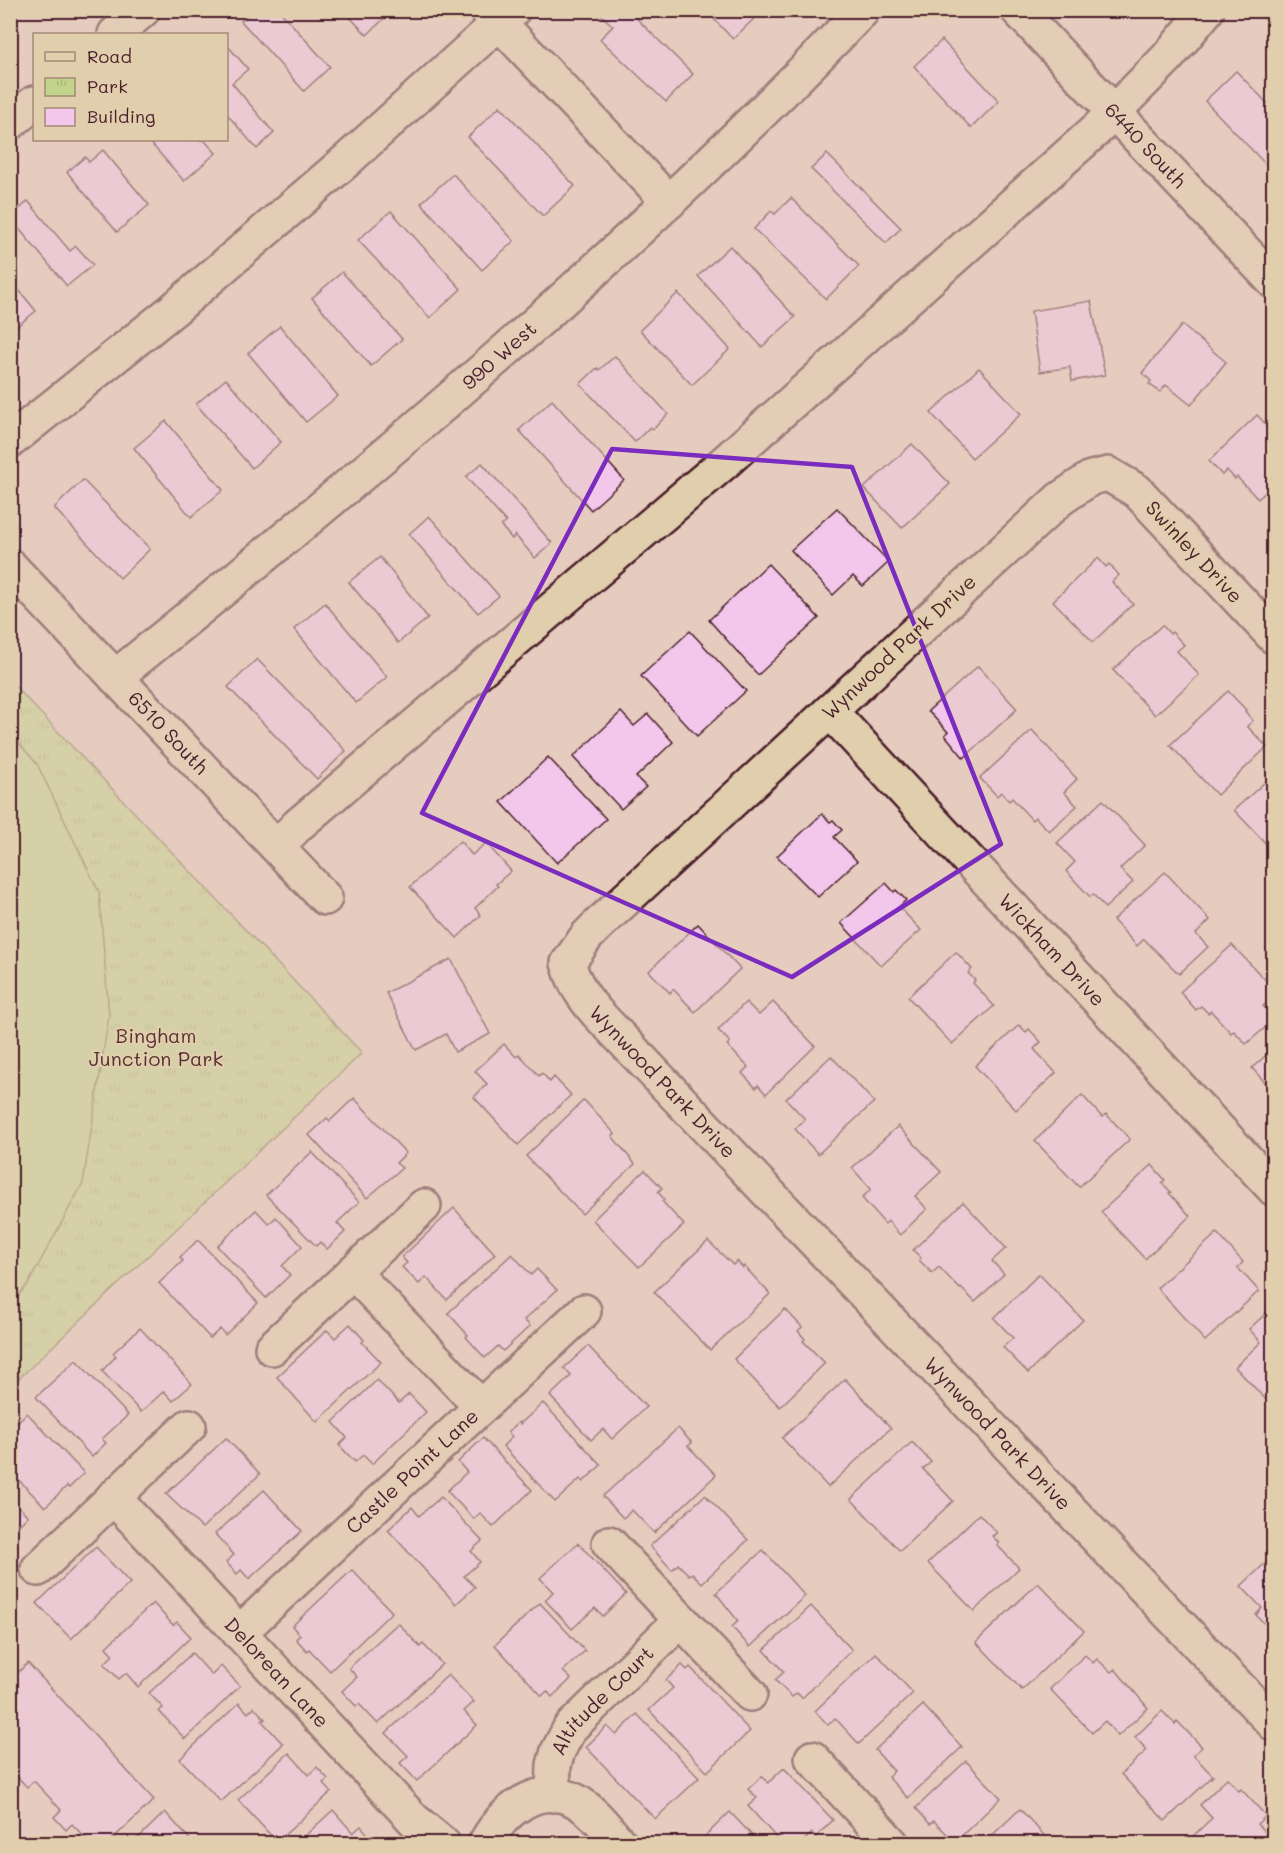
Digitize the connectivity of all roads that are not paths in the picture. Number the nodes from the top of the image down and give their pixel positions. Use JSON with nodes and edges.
{"nodes":[{"id":1,"x":143,"y":10,"type":"edge"},
{"id":2,"x":863,"y":10,"type":"edge"},
{"id":3,"x":1018,"y":10,"type":"edge"},
{"id":4,"x":1207,"y":10,"type":"edge"},
{"id":5,"x":500,"y":15,"type":"edge"},
{"id":6,"x":116,"y":33,"type":"edge"},
{"id":7,"x":33,"y":104,"type":"edge"},
{"id":8,"x":1115,"y":113,"type":"junction"},
{"id":9,"x":10,"y":123,"type":"edge"},
{"id":10,"x":669,"y":201,"type":"junction"},
{"id":11,"x":1273,"y":281,"type":"edge"},
{"id":12,"x":10,"y":441,"type":"edge"},
{"id":13,"x":1108,"y":474,"type":"joint"},
{"id":14,"x":10,"y":566,"type":"edge"},
{"id":15,"x":1274,"y":637,"type":"edge"},
{"id":16,"x":115,"y":677,"type":"junction"},
{"id":17,"x":830,"y":711,"type":"junction"},
{"id":18,"x":277,"y":847,"type":"junction"},
{"id":19,"x":325,"y":897,"type":"dead end"},
{"id":20,"x":1274,"y":1189,"type":"edge"},
{"id":21,"x":424,"y":1206,"type":"dead end"},
{"id":22,"x":353,"y":1272,"type":"junction"},
{"id":23,"x":584,"y":1311,"type":"dead end"},
{"id":24,"x":272,"y":1348,"type":"dead end"},
{"id":25,"x":481,"y":1407,"type":"junction"},
{"id":26,"x":189,"y":1426,"type":"dead end"},
{"id":27,"x":113,"y":1497,"type":"junction"},
{"id":28,"x":609,"y":1543,"type":"dead end"},
{"id":29,"x":38,"y":1569,"type":"dead end"},
{"id":30,"x":681,"y":1620,"type":"junction"},
{"id":31,"x":239,"y":1633,"type":"junction"},
{"id":32,"x":750,"y":1694,"type":"dead end"},
{"id":33,"x":1274,"y":1724,"type":"edge"},
{"id":34,"x":812,"y":1758,"type":"dead end"},
{"id":35,"x":553,"y":1795,"type":"junction"},
{"id":36,"x":881,"y":1840,"type":"edge"},
{"id":37,"x":443,"y":1844,"type":"edge"},
{"id":38,"x":485,"y":1844,"type":"edge"},
{"id":39,"x":620,"y":1844,"type":"edge"}],
"edges":[{"from":1,"to":6,"type":"street"},
{"from":2,"to":10,"type":"street","name":"990 West"},
{"from":3,"to":8,"type":"street","name":"6440 South"},
{"from":4,"to":8,"type":"street"},
{"from":5,"to":10,"type":"street"},
{"from":5,"to":12,"type":"street"},
{"from":7,"to":9,"type":"street"},
{"from":8,"to":11,"type":"street","name":"6440 South"},
{"from":8,"to":18,"type":"street"},
{"from":10,"to":16,"type":"street","name":"990 West"},
{"from":13,"to":15,"type":"street","name":"Swinley Drive"},
{"from":13,"to":17,"type":"street","name":"Wynwood Park Drive"},
{"from":14,"to":16,"type":"street","name":"6510 South"},
{"from":16,"to":18,"type":"street","name":"6510 South"},
{"from":17,"to":20,"type":"street","name":"Wickham Drive"},
{"from":17,"to":33,"type":"street","name":"Wynwood Park Drive"},
{"from":18,"to":19,"type":"street","name":"6510 South"},
{"from":21,"to":22,"type":"street"},
{"from":22,"to":24,"type":"street"},
{"from":22,"to":25,"type":"street"},
{"from":23,"to":25,"type":"street","name":"Castle Point Lane"},
{"from":25,"to":31,"type":"street","name":"Castle Point Lane"},
{"from":26,"to":27,"type":"street"},
{"from":27,"to":29,"type":"street"},
{"from":27,"to":31,"type":"street","name":"Delorean Lane"},
{"from":28,"to":30,"type":"street"},
{"from":30,"to":32,"type":"street"},
{"from":30,"to":35,"type":"street","name":"Altitude Court"},
{"from":31,"to":37,"type":"street","name":"Delorean Lane"},
{"from":34,"to":36,"type":"street"},
{"from":35,"to":38,"type":"street"},
{"from":35,"to":39,"type":"street"}]}
